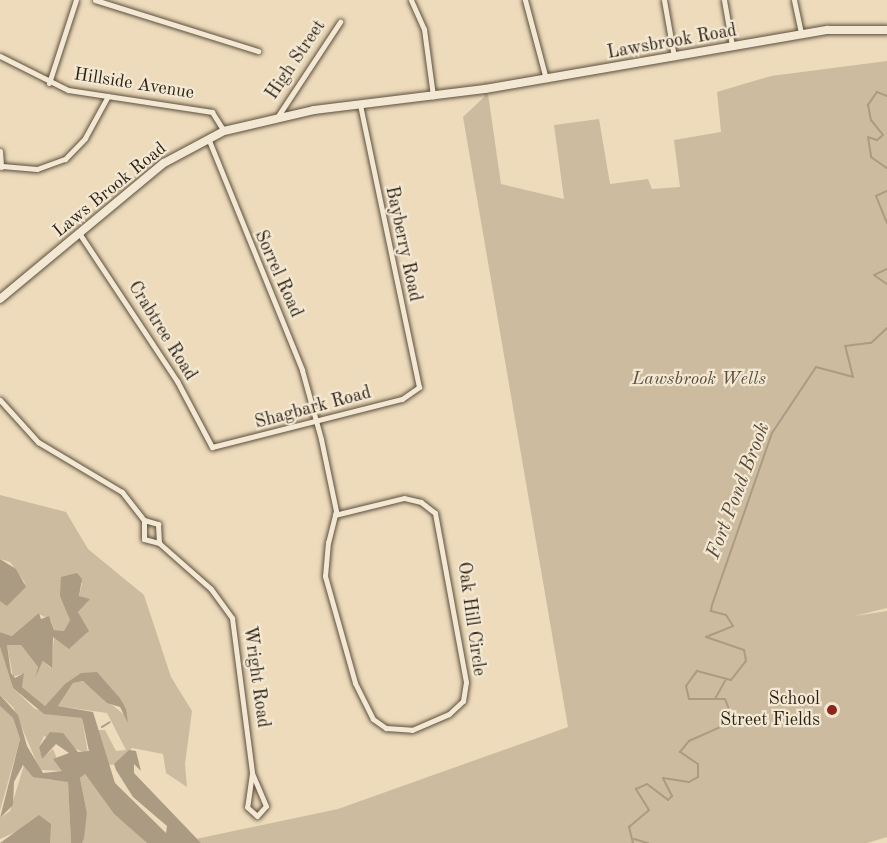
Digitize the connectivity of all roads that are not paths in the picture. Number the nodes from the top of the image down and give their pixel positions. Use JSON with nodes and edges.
{"nodes":[{"id":1,"x":76,"y":0,"type":"edge"},
{"id":2,"x":95,"y":0,"type":"edge"},
{"id":3,"x":411,"y":0,"type":"edge"},
{"id":4,"x":525,"y":0,"type":"edge"},
{"id":5,"x":664,"y":0,"type":"edge"},
{"id":6,"x":724,"y":0,"type":"edge"},
{"id":7,"x":794,"y":0,"type":"edge"},
{"id":8,"x":340,"y":22,"type":"dead end"},
{"id":9,"x":887,"y":30,"type":"edge"},
{"id":10,"x":801,"y":34,"type":"junction"},
{"id":11,"x":732,"y":46,"type":"junction"},
{"id":12,"x":258,"y":51,"type":"dead end"},
{"id":13,"x":0,"y":56,"type":"edge"},
{"id":14,"x":674,"y":57,"type":"junction"},
{"id":15,"x":546,"y":79,"type":"junction"},
{"id":16,"x":49,"y":83,"type":"junction"},
{"id":17,"x":463,"y":92,"type":"joint"},
{"id":18,"x":108,"y":96,"type":"junction"},
{"id":19,"x":433,"y":96,"type":"junction"},
{"id":20,"x":360,"y":104,"type":"junction"},
{"id":21,"x":278,"y":116,"type":"junction"},
{"id":22,"x":224,"y":131,"type":"junction"},
{"id":23,"x":208,"y":138,"type":"junction"},
{"id":24,"x":0,"y":151,"type":"edge"},
{"id":25,"x":1,"y":167,"type":"edge"},
{"id":26,"x":79,"y":233,"type":"junction"},
{"id":27,"x":0,"y":299,"type":"edge"},
{"id":28,"x":417,"y":390,"type":"joint"},
{"id":29,"x":0,"y":400,"type":"edge"},
{"id":30,"x":316,"y":422,"type":"junction"},
{"id":31,"x":214,"y":447,"type":"joint"},
{"id":32,"x":335,"y":515,"type":"junction"},
{"id":33,"x":144,"y":520,"type":"junction"},
{"id":34,"x":159,"y":543,"type":"junction"},
{"id":35,"x":252,"y":773,"type":"junction"}],
"edges":[{"from":1,"to":16,"type":"street"},
{"from":2,"to":12,"type":"street"},
{"from":3,"to":19,"type":"street"},
{"from":4,"to":15,"type":"street"},
{"from":5,"to":14,"type":"street"},
{"from":6,"to":11,"type":"street"},
{"from":7,"to":10,"type":"street"},
{"from":8,"to":21,"type":"street","name":"High Street"},
{"from":9,"to":10,"type":"street","name":"Lawsbrook Road"},
{"from":10,"to":11,"type":"street","name":"Lawsbrook Road"},
{"from":11,"to":14,"type":"street","name":"Lawsbrook Road"},
{"from":13,"to":16,"type":"street","name":"Hillside Avenue"},
{"from":14,"to":15,"type":"street","name":"Lawsbrook Road"},
{"from":15,"to":17,"type":"street","name":"Lawsbrook Road"},
{"from":16,"to":18,"type":"street","name":"Hillside Avenue"},
{"from":17,"to":19,"type":"street","name":"Laws Brook Road"},
{"from":18,"to":22,"type":"street","name":"Hillside Avenue"},
{"from":18,"to":25,"type":"street"},
{"from":19,"to":20,"type":"street","name":"Laws Brook Road"},
{"from":20,"to":21,"type":"street","name":"Laws Brook Road"},
{"from":20,"to":28,"type":"street","name":"Bayberry Road"},
{"from":21,"to":22,"type":"street","name":"Laws Brook Road"},
{"from":22,"to":23,"type":"street","name":"Laws Brook Road"},
{"from":23,"to":26,"type":"street","name":"Laws Brook Road"},
{"from":23,"to":30,"type":"street","name":"Sorrel Road"},
{"from":24,"to":25,"type":"street"},
{"from":26,"to":27,"type":"street","name":"Laws Brook Road"},
{"from":26,"to":31,"type":"street","name":"Crabtree Road"},
{"from":28,"to":30,"type":"street","name":"Shagbark Road"},
{"from":29,"to":33,"type":"street","name":"Wright Road"},
{"from":30,"to":31,"type":"street","name":"Shagbark Road"},
{"from":30,"to":32,"type":"street","name":"Oak Hill Circle"},
{"from":32,"to":32,"type":"street","name":"Oak Hill Circle"},
{"from":33,"to":34,"type":"street","name":"Wright Road"},
{"from":33,"to":34,"type":"street","name":"Wright Road"},
{"from":34,"to":35,"type":"street","name":"Wright Road"},
{"from":35,"to":35,"type":"street","name":"Wright Road"}]}
